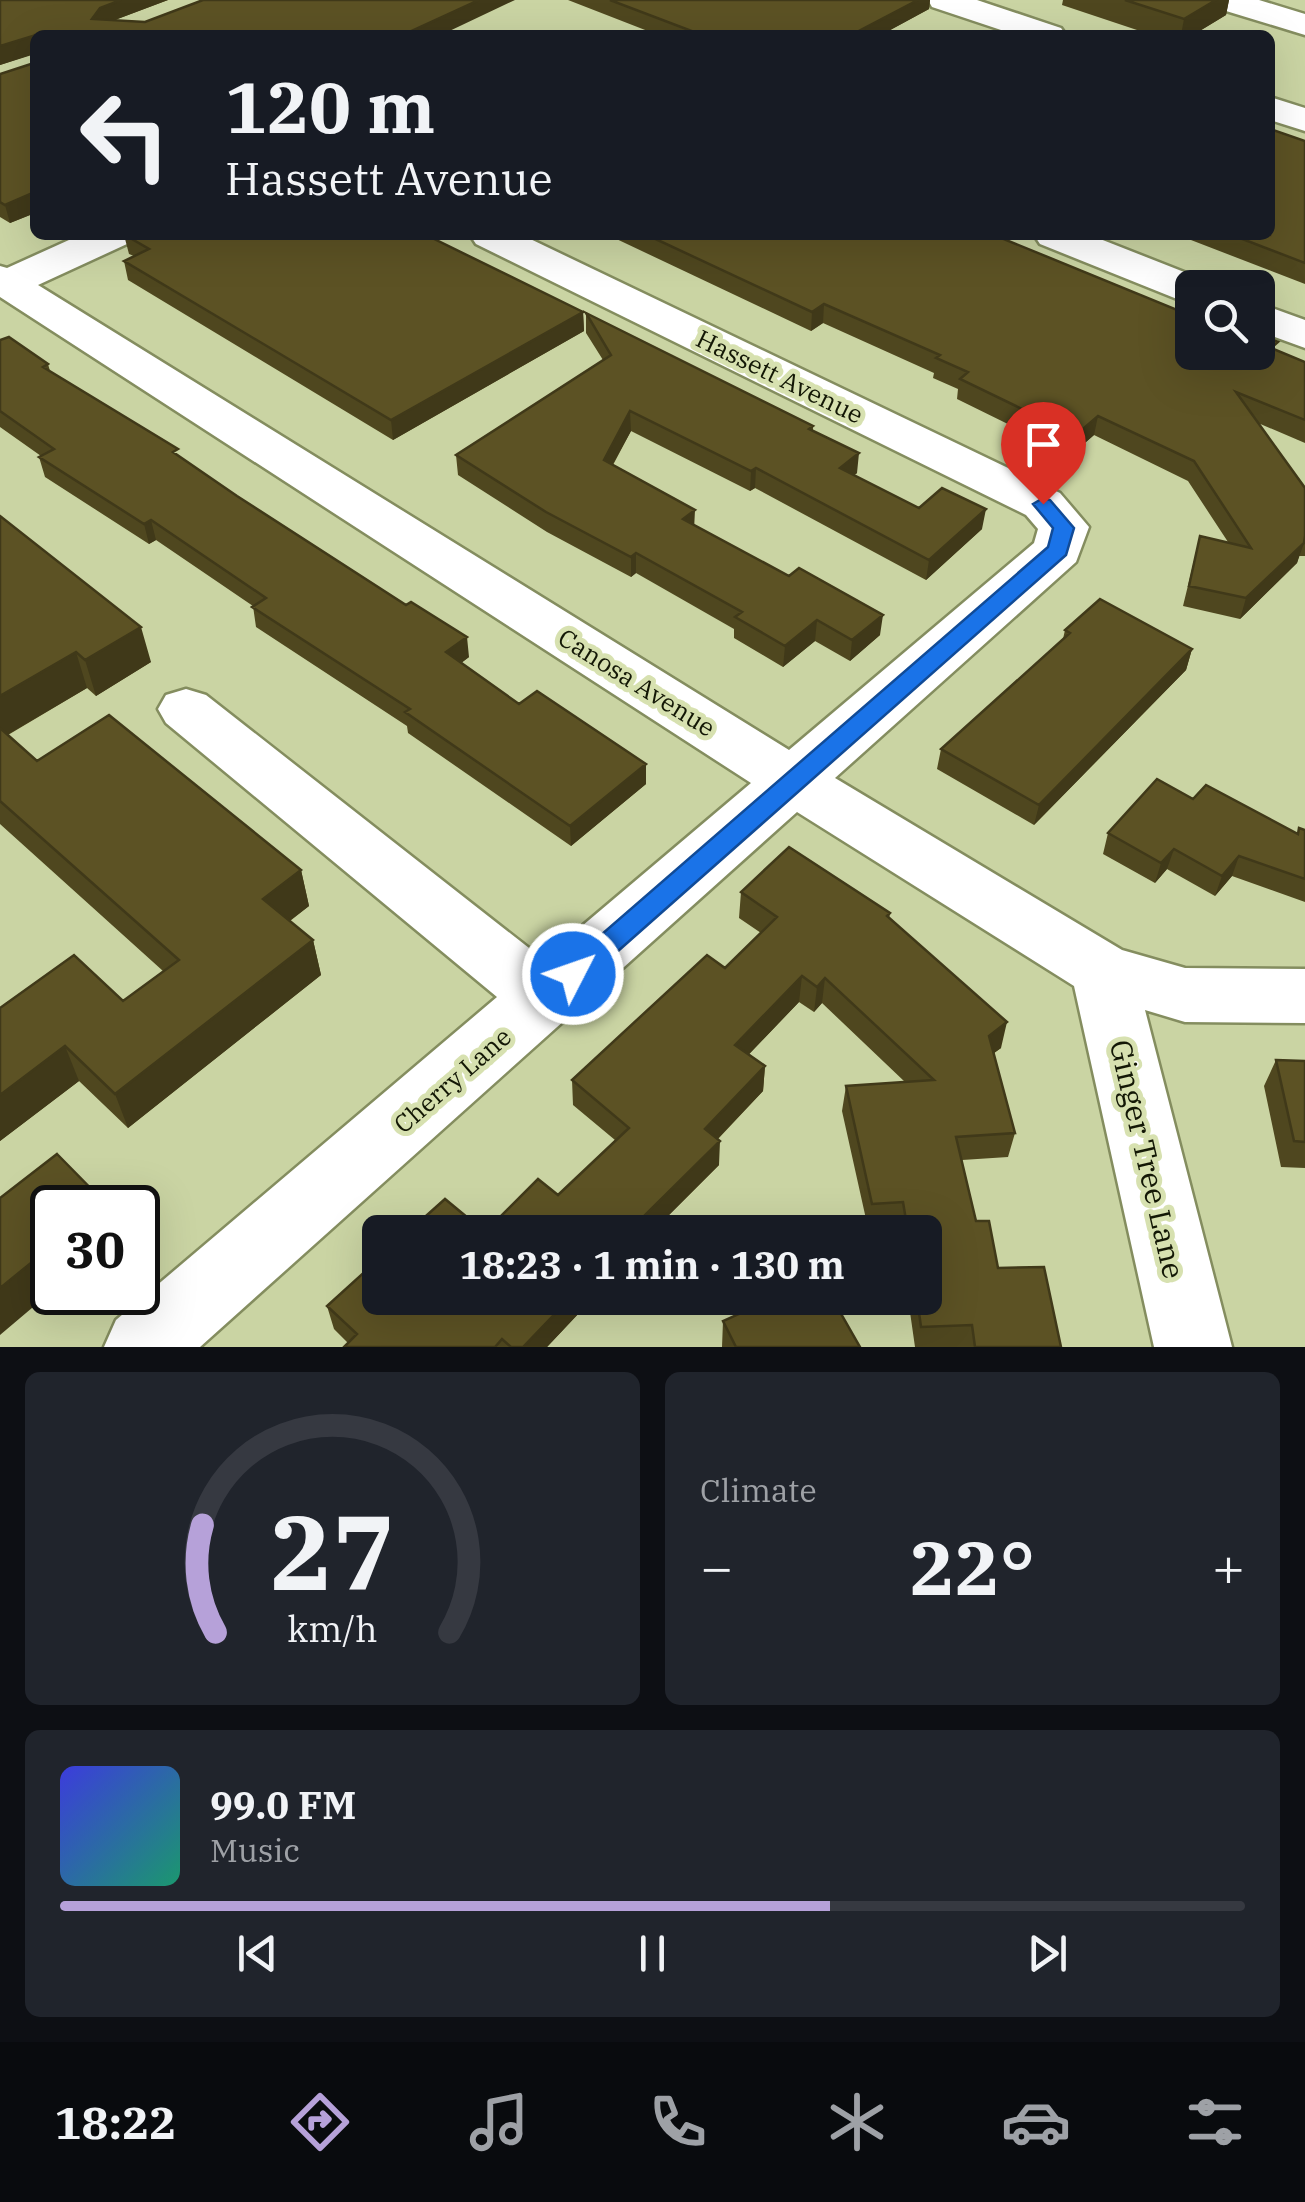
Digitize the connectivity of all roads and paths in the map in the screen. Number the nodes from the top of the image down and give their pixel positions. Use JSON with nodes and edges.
{"nodes":[{"id":1,"x":944,"y":0,"type":"edge"},
{"id":2,"x":1226,"y":0,"type":"edge"},
{"id":3,"x":984,"y":13,"type":"junction"},
{"id":4,"x":1305,"y":25,"type":"edge"},
{"id":5,"x":955,"y":30,"type":"edge"},
{"id":6,"x":1034,"y":30,"type":"edge"},
{"id":7,"x":1275,"y":110,"type":"edge"},
{"id":8,"x":1305,"y":120,"type":"edge"},
{"id":9,"x":101,"y":240,"type":"edge"},
{"id":10,"x":500,"y":240,"type":"edge"},
{"id":11,"x":1067,"y":240,"type":"edge"},
{"id":12,"x":4,"y":281,"type":"edge"},
{"id":13,"x":1175,"y":283,"type":"edge"},
{"id":14,"x":1275,"y":323,"type":"edge"},
{"id":15,"x":1305,"y":335,"type":"edge"},
{"id":16,"x":1064,"y":528,"type":"joint"},
{"id":17,"x":186,"y":709,"type":"dead end"},
{"id":18,"x":795,"y":782,"type":"junction"},
{"id":19,"x":1104,"y":971,"type":"junction"},
{"id":20,"x":1305,"y":996,"type":"edge"},
{"id":21,"x":546,"y":998,"type":"junction"},
{"id":22,"x":143,"y":1347,"type":"edge"},
{"id":23,"x":1193,"y":1347,"type":"edge"}],
"edges":[{"from":1,"to":3,"type":"street"},
{"from":2,"to":4,"type":"street"},
{"from":3,"to":5,"type":"street"},
{"from":3,"to":6,"type":"street"},
{"from":7,"to":8,"type":"street"},
{"from":9,"to":12,"type":"street"},
{"from":10,"to":16,"type":"street","name":"Hassett Avenue"},
{"from":11,"to":13,"type":"street"},
{"from":12,"to":18,"type":"street","name":"Canosa Avenue"},
{"from":14,"to":15,"type":"street"},
{"from":16,"to":18,"type":"street","name":"Cherry Lane"},
{"from":17,"to":21,"type":"street"},
{"from":18,"to":19,"type":"street","name":"Canosa Avenue"},
{"from":18,"to":21,"type":"street","name":"Cherry Lane"},
{"from":19,"to":20,"type":"street","name":"Canosa Avenue"},
{"from":19,"to":23,"type":"street","name":"Ginger Tree Lane"},
{"from":21,"to":22,"type":"street","name":"Cherry Lane"}]}
